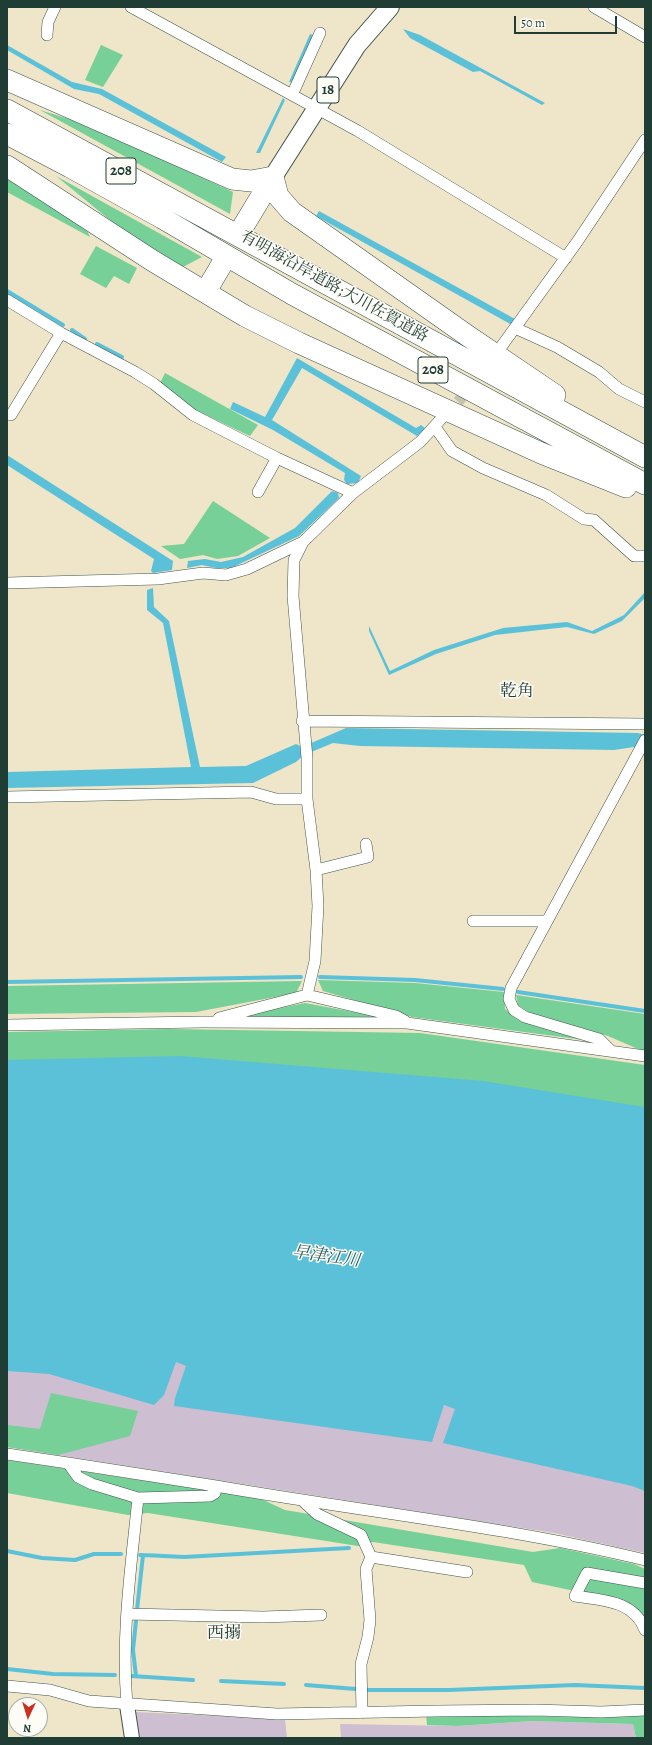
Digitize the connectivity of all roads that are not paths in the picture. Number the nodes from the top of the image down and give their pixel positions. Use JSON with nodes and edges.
{"nodes":[{"id":1,"x":55,"y":7,"type":"edge"},
{"id":2,"x":390,"y":7,"type":"edge"},
{"id":3,"x":594,"y":7,"type":"edge"},
{"id":4,"x":133,"y":8,"type":"edge"},
{"id":5,"x":320,"y":33,"type":"dead end"},
{"id":6,"x":47,"y":35,"type":"dead end"},
{"id":7,"x":645,"y":37,"type":"edge"},
{"id":8,"x":7,"y":80,"type":"edge"},
{"id":9,"x":292,"y":95,"type":"junction"},
{"id":10,"x":316,"y":108,"type":"junction"},
{"id":11,"x":7,"y":110,"type":"edge"},
{"id":12,"x":7,"y":134,"type":"edge"},
{"id":13,"x":645,"y":140,"type":"edge"},
{"id":14,"x":7,"y":166,"type":"edge"},
{"id":15,"x":273,"y":177,"type":"junction"},
{"id":16,"x":239,"y":229,"type":"junction"},
{"id":17,"x":222,"y":258,"type":"junction"},
{"id":18,"x":566,"y":258,"type":"junction"},
{"id":19,"x":206,"y":292,"type":"junction"},
{"id":20,"x":7,"y":300,"type":"edge"},
{"id":21,"x":515,"y":328,"type":"junction"},
{"id":22,"x":61,"y":333,"type":"junction"},
{"id":23,"x":501,"y":347,"type":"dead end"},
{"id":24,"x":645,"y":402,"type":"edge"},
{"id":25,"x":11,"y":415,"type":"dead end"},
{"id":26,"x":442,"y":418,"type":"tunnel mouth"},
{"id":27,"x":435,"y":427,"type":"junction"},
{"id":28,"x":645,"y":453,"type":"edge"},
{"id":29,"x":645,"y":457,"type":"edge"},
{"id":30,"x":277,"y":458,"type":"junction"},
{"id":31,"x":645,"y":484,"type":"edge"},
{"id":32,"x":258,"y":492,"type":"dead end"},
{"id":33,"x":353,"y":493,"type":"junction"},
{"id":34,"x":645,"y":494,"type":"edge"},
{"id":35,"x":303,"y":542,"type":"junction"},
{"id":36,"x":645,"y":556,"type":"edge"},
{"id":37,"x":7,"y":583,"type":"edge"},
{"id":38,"x":302,"y":720,"type":"junction"},
{"id":39,"x":645,"y":724,"type":"edge"},
{"id":40,"x":645,"y":740,"type":"edge"},
{"id":41,"x":640,"y":757,"type":"edge"},
{"id":42,"x":7,"y":797,"type":"edge"},
{"id":43,"x":307,"y":799,"type":"junction"},
{"id":44,"x":366,"y":844,"type":"dead end"},
{"id":45,"x":316,"y":870,"type":"junction"},
{"id":46,"x":472,"y":921,"type":"dead end"},
{"id":47,"x":547,"y":921,"type":"junction"},
{"id":48,"x":307,"y":995,"type":"junction"},
{"id":49,"x":202,"y":1022,"type":"junction"},
{"id":50,"x":407,"y":1023,"type":"junction"},
{"id":51,"x":7,"y":1025,"type":"edge"},
{"id":52,"x":611,"y":1051,"type":"junction"},
{"id":53,"x":645,"y":1056,"type":"edge"},
{"id":54,"x":7,"y":1454,"type":"edge"},
{"id":55,"x":68,"y":1463,"type":"junction"},
{"id":56,"x":216,"y":1486,"type":"junction"},
{"id":57,"x":138,"y":1498,"type":"junction"},
{"id":58,"x":304,"y":1502,"type":"junction"},
{"id":59,"x":371,"y":1557,"type":"junction"},
{"id":60,"x":645,"y":1560,"type":"edge"},
{"id":61,"x":467,"y":1572,"type":"dead end"},
{"id":62,"x":645,"y":1583,"type":"edge"},
{"id":63,"x":127,"y":1614,"type":"junction"},
{"id":64,"x":321,"y":1615,"type":"dead end"},
{"id":65,"x":645,"y":1630,"type":"edge"},
{"id":66,"x":7,"y":1686,"type":"edge"},
{"id":67,"x":127,"y":1704,"type":"junction"},
{"id":68,"x":645,"y":1710,"type":"edge"},
{"id":69,"x":362,"y":1713,"type":"junction"},
{"id":70,"x":132,"y":1738,"type":"edge"}],
"edges":[{"from":1,"to":6,"type":"street"},
{"from":2,"to":10,"type":"main road","number":"18"},
{"from":3,"to":7,"type":"street"},
{"from":4,"to":9,"type":"street"},
{"from":5,"to":9,"type":"street"},
{"from":8,"to":15,"type":"highway"},
{"from":9,"to":10,"type":"street"},
{"from":10,"to":15,"type":"main road","number":"18"},
{"from":10,"to":18,"type":"street"},
{"from":11,"to":16,"type":"highway","number":"208"},
{"from":12,"to":17,"type":"highway","number":"208"},
{"from":13,"to":18,"type":"street"},
{"from":14,"to":19,"type":"highway"},
{"from":15,"to":16,"type":"highway"},
{"from":15,"to":28,"type":"highway"},
{"from":16,"to":29,"type":"highway","name":"有明海沿岸道路;大川佐賀道路","number":"208"},
{"from":17,"to":19,"type":"highway"},
{"from":17,"to":31,"type":"highway","name":"有明海沿岸道路;大川佐賀道路","number":"208"},
{"from":18,"to":21,"type":"street"},
{"from":19,"to":34,"type":"highway"},
{"from":20,"to":22,"type":"street"},
{"from":21,"to":23,"type":"street"},
{"from":21,"to":24,"type":"street"},
{"from":22,"to":25,"type":"street"},
{"from":22,"to":30,"type":"street"},
{"from":26,"to":27,"type":"street"},
{"from":27,"to":33,"type":"street"},
{"from":27,"to":36,"type":"street"},
{"from":30,"to":32,"type":"street"},
{"from":30,"to":33,"type":"street"},
{"from":33,"to":35,"type":"street"},
{"from":35,"to":37,"type":"street"},
{"from":35,"to":38,"type":"street"},
{"from":38,"to":39,"type":"street"},
{"from":38,"to":43,"type":"street"},
{"from":40,"to":41,"type":"street"},
{"from":41,"to":47,"type":"street"},
{"from":42,"to":43,"type":"street"},
{"from":43,"to":45,"type":"street"},
{"from":44,"to":45,"type":"street"},
{"from":45,"to":48,"type":"street"},
{"from":46,"to":47,"type":"street"},
{"from":47,"to":52,"type":"street"},
{"from":48,"to":49,"type":"street"},
{"from":48,"to":50,"type":"street"},
{"from":49,"to":50,"type":"street"},
{"from":49,"to":51,"type":"street"},
{"from":50,"to":52,"type":"street"},
{"from":52,"to":53,"type":"street"},
{"from":54,"to":55,"type":"street"},
{"from":55,"to":56,"type":"street"},
{"from":55,"to":57,"type":"street"},
{"from":56,"to":57,"type":"street"},
{"from":56,"to":58,"type":"street"},
{"from":57,"to":63,"type":"street"},
{"from":58,"to":59,"type":"street"},
{"from":58,"to":60,"type":"street"},
{"from":59,"to":61,"type":"street"},
{"from":59,"to":69,"type":"street"},
{"from":62,"to":65,"type":"street"},
{"from":63,"to":64,"type":"street"},
{"from":63,"to":67,"type":"street"},
{"from":66,"to":67,"type":"street"},
{"from":67,"to":69,"type":"street"},
{"from":67,"to":70,"type":"street"},
{"from":68,"to":69,"type":"street"}]}
